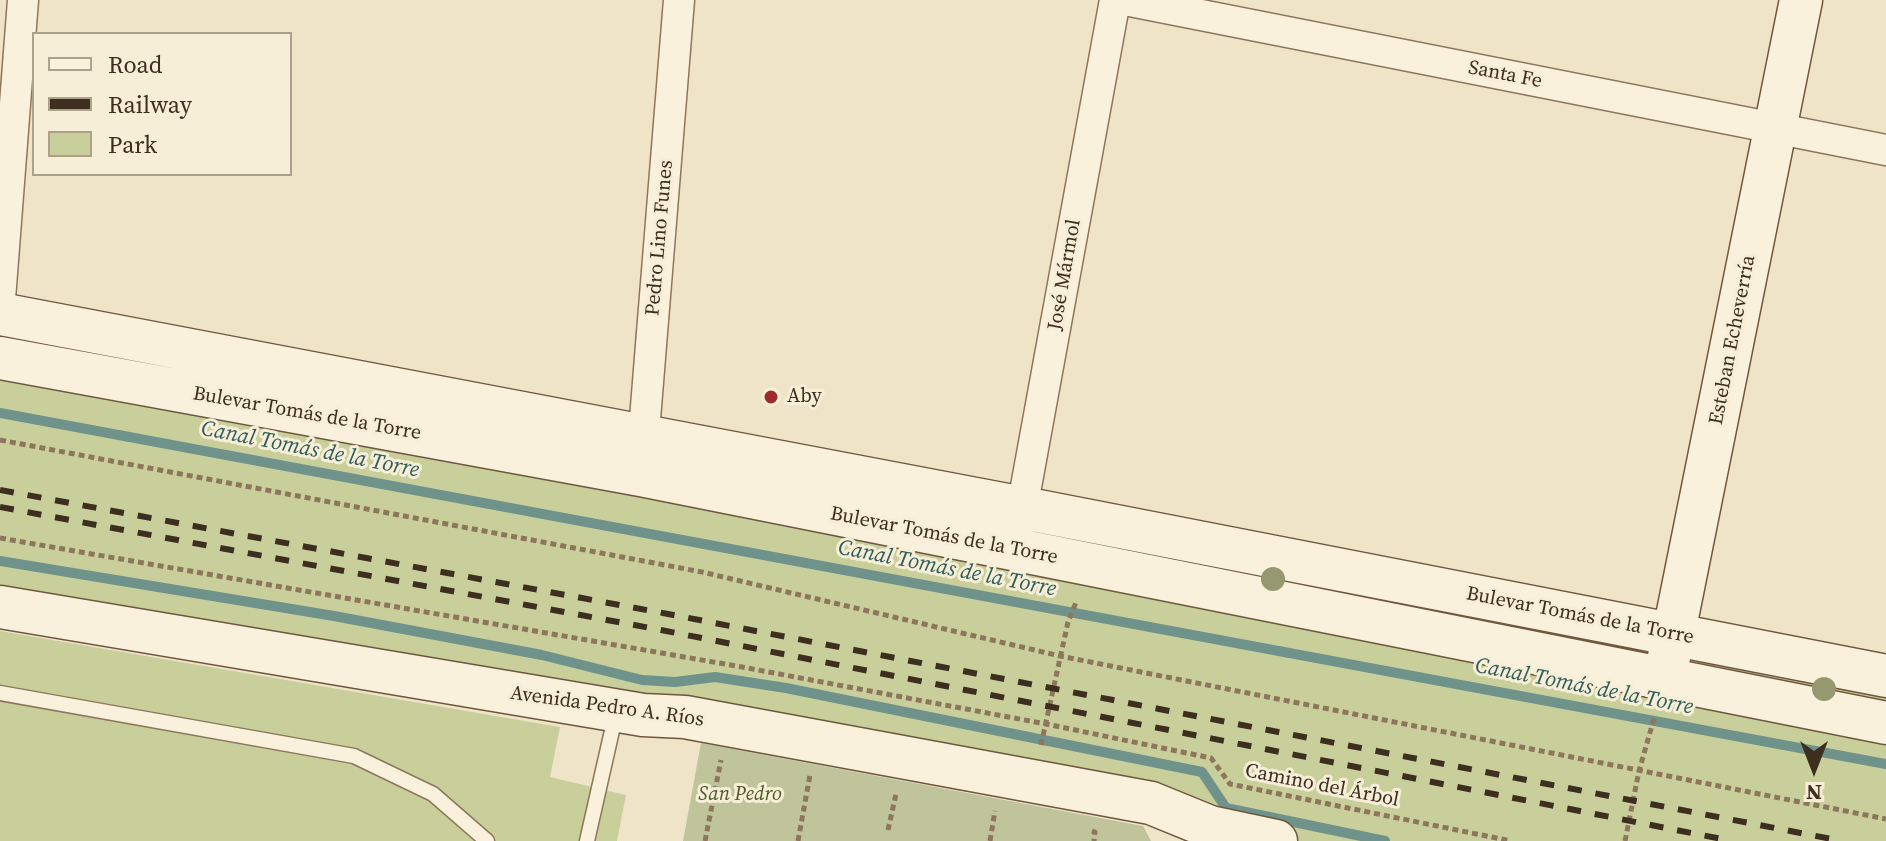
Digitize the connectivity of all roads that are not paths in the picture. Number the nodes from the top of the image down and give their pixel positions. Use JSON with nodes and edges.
{"nodes":[{"id":1,"x":23,"y":0,"type":"edge"},
{"id":2,"x":679,"y":0,"type":"edge"},
{"id":3,"x":1115,"y":0,"type":"edge"},
{"id":4,"x":1125,"y":0,"type":"edge"},
{"id":5,"x":1801,"y":0,"type":"edge"},
{"id":6,"x":1775,"y":128,"type":"junction"},
{"id":7,"x":1886,"y":150,"type":"edge"},
{"id":8,"x":0,"y":299,"type":"edge"},
{"id":9,"x":0,"y":314,"type":"edge"},
{"id":10,"x":0,"y":358,"type":"edge"},
{"id":11,"x":642,"y":456,"type":"junction"},
{"id":12,"x":1023,"y":508,"type":"junction"},
{"id":13,"x":1015,"y":550,"type":"junction"},
{"id":14,"x":0,"y":607,"type":"edge"},
{"id":15,"x":1674,"y":635,"type":"junction"},
{"id":16,"x":1886,"y":676,"type":"edge"},
{"id":17,"x":0,"y":693,"type":"edge"},
{"id":18,"x":1661,"y":694,"type":"junction"},
{"id":19,"x":616,"y":711,"type":"junction"},
{"id":20,"x":1886,"y":723,"type":"edge"},
{"id":21,"x":1216,"y":834,"type":"edge"},
{"id":22,"x":487,"y":841,"type":"edge"},
{"id":23,"x":587,"y":841,"type":"edge"},
{"id":24,"x":1272,"y":841,"type":"edge"}],
"edges":[{"from":1,"to":8,"type":"street"},
{"from":2,"to":11,"type":"street","name":"Pedro Lino Funes"},
{"from":3,"to":12,"type":"street","name":"José Mármol"},
{"from":4,"to":6,"type":"street","name":"Santa Fe"},
{"from":5,"to":6,"type":"street","name":"Esteban Echeverría"},
{"from":6,"to":7,"type":"street","name":"Santa Fe"},
{"from":6,"to":15,"type":"street","name":"Esteban Echeverría"},
{"from":9,"to":11,"type":"street","name":"Bulevar Tomás de la Torre"},
{"from":10,"to":11,"type":"street","name":"Bulevar Tomás de la Torre"},
{"from":11,"to":12,"type":"street","name":"Bulevar Tomás de la Torre"},
{"from":11,"to":13,"type":"street","name":"Bulevar Tomás de la Torre"},
{"from":12,"to":13,"type":"street","name":"José Mármol"},
{"from":12,"to":15,"type":"street","name":"Bulevar Tomás de la Torre"},
{"from":13,"to":18,"type":"street","name":"Bulevar Tomás de la Torre"},
{"from":14,"to":19,"type":"street","name":"Avenida Pedro A. Ríos"},
{"from":15,"to":16,"type":"street","name":"Bulevar Tomás de la Torre"},
{"from":15,"to":18,"type":"street","name":"Esteban Echeverría"},
{"from":17,"to":22,"type":"lane"},
{"from":18,"to":20,"type":"street","name":"Bulevar Tomás de la Torre"},
{"from":19,"to":21,"type":"street","name":"Avenida Pedro A. Ríos"},
{"from":19,"to":23,"type":"lane"},
{"from":21,"to":24,"type":"street","name":"Avenida Pedro A. Ríos"}]}
